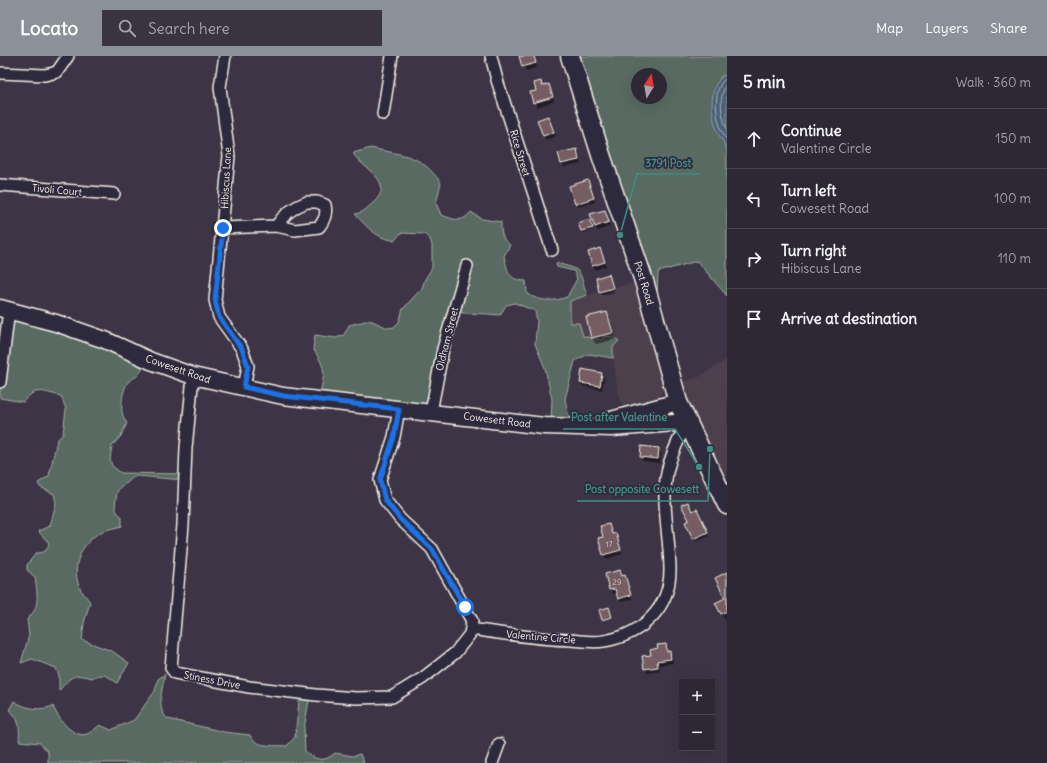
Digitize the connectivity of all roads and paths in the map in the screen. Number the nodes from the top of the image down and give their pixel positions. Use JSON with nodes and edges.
{"nodes":[{"id":1,"x":68,"y":56,"type":"edge"},
{"id":2,"x":225,"y":56,"type":"edge"},
{"id":3,"x":392,"y":56,"type":"edge"},
{"id":4,"x":491,"y":56,"type":"edge"},
{"id":5,"x":570,"y":56,"type":"edge"},
{"id":6,"x":0,"y":73,"type":"edge"},
{"id":7,"x":383,"y":114,"type":"dead end"},
{"id":8,"x":0,"y":185,"type":"edge"},
{"id":9,"x":114,"y":194,"type":"dead end"},
{"id":10,"x":276,"y":226,"type":"dead end"},
{"id":11,"x":223,"y":228,"type":"junction"},
{"id":12,"x":552,"y":250,"type":"dead end"},
{"id":13,"x":467,"y":266,"type":"dead end"},
{"id":14,"x":5,"y":309,"type":"edge"},
{"id":15,"x":193,"y":376,"type":"junction"},
{"id":16,"x":0,"y":382,"type":"edge"},
{"id":17,"x":244,"y":387,"type":"junction"},
{"id":18,"x":678,"y":402,"type":"junction"},
{"id":19,"x":399,"y":409,"type":"junction"},
{"id":20,"x":431,"y":412,"type":"junction"},
{"id":21,"x":687,"y":422,"type":"junction"},
{"id":22,"x":576,"y":427,"type":"junction"},
{"id":23,"x":727,"y":505,"type":"edge"},
{"id":24,"x":471,"y":628,"type":"junction"},
{"id":25,"x":499,"y":744,"type":"dead end"},
{"id":26,"x":492,"y":763,"type":"edge"}],
"edges":[{"from":1,"to":6,"type":"street"},
{"from":2,"to":11,"type":"street","name":"Hibiscus Lane"},
{"from":3,"to":7,"type":"street"},
{"from":4,"to":12,"type":"street","name":"Rice Street"},
{"from":5,"to":18,"type":"main road","name":"Post Road"},
{"from":8,"to":9,"type":"street","name":"Tivoli Court"},
{"from":10,"to":11,"type":"street"},
{"from":11,"to":17,"type":"street","name":"Hibiscus Lane"},
{"from":13,"to":20,"type":"street","name":"Oldham Street"},
{"from":14,"to":15,"type":"main road","name":"Cowesett Road"},
{"from":14,"to":16,"type":"street"},
{"from":15,"to":17,"type":"main road","name":"Cowesett Road"},
{"from":15,"to":24,"type":"street","name":"Stiness Drive"},
{"from":17,"to":19,"type":"main road","name":"Cowesett Road"},
{"from":18,"to":21,"type":"main road","name":"Post Road"},
{"from":18,"to":22,"type":"main road","name":"Cowesett Road"},
{"from":19,"to":20,"type":"main road","name":"Cowesett Road"},
{"from":19,"to":24,"type":"street"},
{"from":20,"to":22,"type":"main road","name":"Cowesett Road"},
{"from":21,"to":22,"type":"main road","name":"Cowesett Road"},
{"from":21,"to":23,"type":"main road","name":"Post Road"},
{"from":21,"to":24,"type":"street","name":"Valentine Circle"},
{"from":25,"to":26,"type":"street"}]}
